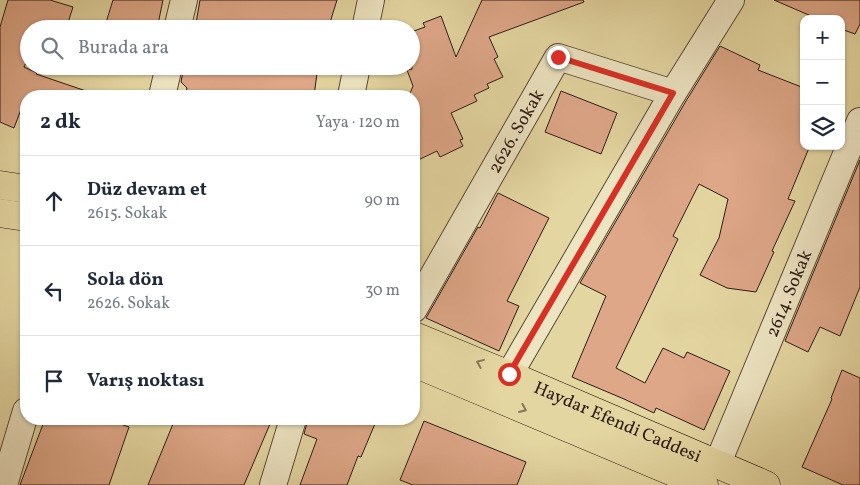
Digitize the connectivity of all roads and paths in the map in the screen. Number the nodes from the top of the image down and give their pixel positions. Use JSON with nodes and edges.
{"nodes":[{"id":1,"x":184,"y":0,"type":"edge"},
{"id":2,"x":371,"y":0,"type":"edge"},
{"id":3,"x":731,"y":0,"type":"edge"},
{"id":4,"x":179,"y":20,"type":"edge"},
{"id":5,"x":367,"y":20,"type":"edge"},
{"id":6,"x":167,"y":75,"type":"edge"},
{"id":7,"x":356,"y":75,"type":"edge"},
{"id":8,"x":163,"y":90,"type":"edge"},
{"id":9,"x":352,"y":90,"type":"edge"},
{"id":10,"x":673,"y":93,"type":"junction"},
{"id":11,"x":860,"y":121,"type":"edge"},
{"id":12,"x":0,"y":184,"type":"edge"},
{"id":13,"x":20,"y":188,"type":"edge"},
{"id":14,"x":0,"y":213,"type":"edge"},
{"id":15,"x":20,"y":216,"type":"edge"},
{"id":16,"x":420,"y":298,"type":"edge"},
{"id":17,"x":420,"y":338,"type":"edge"},
{"id":18,"x":420,"y":365,"type":"edge"},
{"id":19,"x":509,"y":374,"type":"junction"},
{"id":20,"x":22,"y":425,"type":"edge"},
{"id":21,"x":290,"y":425,"type":"edge"},
{"id":22,"x":711,"y":475,"type":"edge"},
{"id":23,"x":4,"y":485,"type":"edge"},
{"id":24,"x":273,"y":485,"type":"edge"},
{"id":25,"x":766,"y":485,"type":"edge"}],
"edges":[{"from":1,"to":4,"type":"street"},
{"from":2,"to":5,"type":"street"},
{"from":3,"to":10,"type":"street"},
{"from":6,"to":8,"type":"street"},
{"from":7,"to":9,"type":"street"},
{"from":10,"to":16,"type":"street","name":"2626. Sokak"},
{"from":10,"to":19,"type":"street"},
{"from":11,"to":22,"type":"street","name":"2614. Sokak"},
{"from":12,"to":13,"type":"main road"},
{"from":14,"to":15,"type":"main road"},
{"from":19,"to":17,"type":"main road","name":"Haydar Efendi Caddesi","one_way":true},
{"from":18,"to":22,"type":"main road","name":"Haydar Efendi Caddesi","one_way":true},
{"from":19,"to":22,"type":"main road","name":"Haydar Efendi Caddesi"},
{"from":20,"to":23,"type":"street"},
{"from":21,"to":24,"type":"street"},
{"from":22,"to":25,"type":"main road","name":"Haydar Efendi Caddesi"}]}
